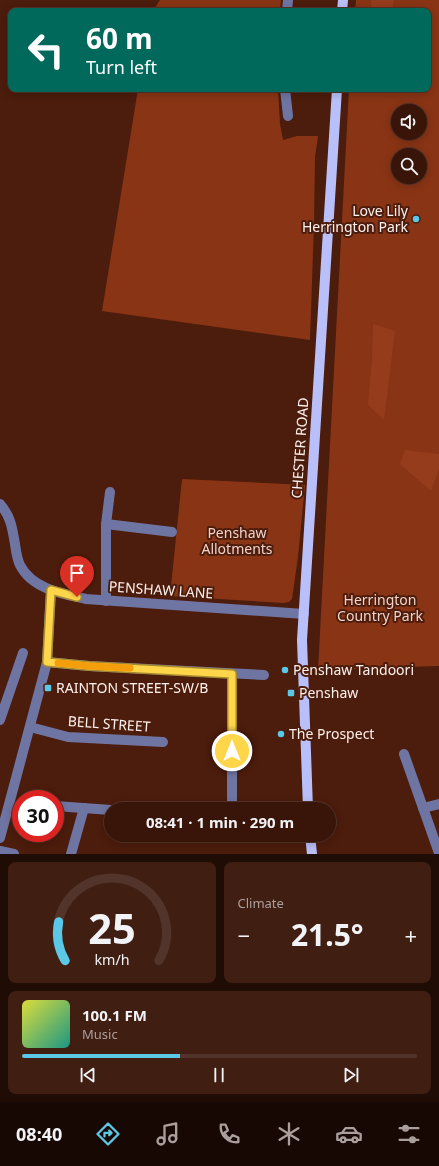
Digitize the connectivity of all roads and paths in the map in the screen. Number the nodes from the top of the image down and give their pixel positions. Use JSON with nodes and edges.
{"nodes":[{"id":1,"x":285,"y":92,"type":"edge"},
{"id":2,"x":337,"y":92,"type":"edge"},
{"id":3,"x":288,"y":116,"type":"dead end"},
{"id":4,"x":110,"y":492,"type":"dead end"},
{"id":5,"x":0,"y":504,"type":"edge"},
{"id":6,"x":106,"y":524,"type":"junction"},
{"id":7,"x":172,"y":532,"type":"dead end"},
{"id":8,"x":51,"y":590,"type":"junction"},
{"id":9,"x":106,"y":601,"type":"junction"},
{"id":10,"x":304,"y":614,"type":"junction"},
{"id":11,"x":23,"y":653,"type":"dead end"},
{"id":12,"x":47,"y":662,"type":"junction"},
{"id":13,"x":232,"y":674,"type":"junction"},
{"id":14,"x":264,"y":675,"type":"dead end"},
{"id":15,"x":0,"y":720,"type":"edge"},
{"id":16,"x":31,"y":723,"type":"junction"},
{"id":17,"x":163,"y":742,"type":"dead end"},
{"id":18,"x":404,"y":754,"type":"dead end"},
{"id":19,"x":232,"y":802,"type":"edge"},
{"id":20,"x":308,"y":802,"type":"edge"},
{"id":21,"x":439,"y":804,"type":"edge"},
{"id":22,"x":64,"y":807,"type":"edge"},
{"id":23,"x":84,"y":808,"type":"junction"},
{"id":24,"x":423,"y":808,"type":"junction"},
{"id":25,"x":104,"y":809,"type":"edge"},
{"id":26,"x":0,"y":838,"type":"edge"},
{"id":27,"x":311,"y":842,"type":"edge"},
{"id":28,"x":0,"y":851,"type":"edge"},
{"id":29,"x":439,"y":853,"type":"edge"},
{"id":30,"x":14,"y":854,"type":"edge"},
{"id":31,"x":71,"y":854,"type":"edge"},
{"id":32,"x":312,"y":854,"type":"edge"}],
"edges":[{"from":1,"to":3,"type":"street"},
{"from":2,"to":10,"type":"main road","name":"CHESTER ROAD"},
{"from":4,"to":6,"type":"street"},
{"from":5,"to":8,"type":"street","name":"PENSHAW LANE"},
{"from":6,"to":7,"type":"street"},
{"from":6,"to":9,"type":"street"},
{"from":8,"to":9,"type":"street","name":"PENSHAW LANE"},
{"from":8,"to":12,"type":"street"},
{"from":9,"to":10,"type":"street","name":"PENSHAW LANE"},
{"from":10,"to":20,"type":"main road","name":"CHESTER ROAD"},
{"from":11,"to":15,"type":"street"},
{"from":12,"to":13,"type":"street"},
{"from":12,"to":16,"type":"street"},
{"from":13,"to":14,"type":"street"},
{"from":13,"to":19,"type":"street"},
{"from":16,"to":17,"type":"street","name":"BELL STREET"},
{"from":16,"to":26,"type":"street"},
{"from":18,"to":24,"type":"street"},
{"from":21,"to":24,"type":"street"},
{"from":22,"to":23,"type":"street"},
{"from":23,"to":25,"type":"street"},
{"from":23,"to":31,"type":"street"},
{"from":24,"to":29,"type":"street"},
{"from":27,"to":32,"type":"main road"},
{"from":28,"to":30,"type":"street"}]}
